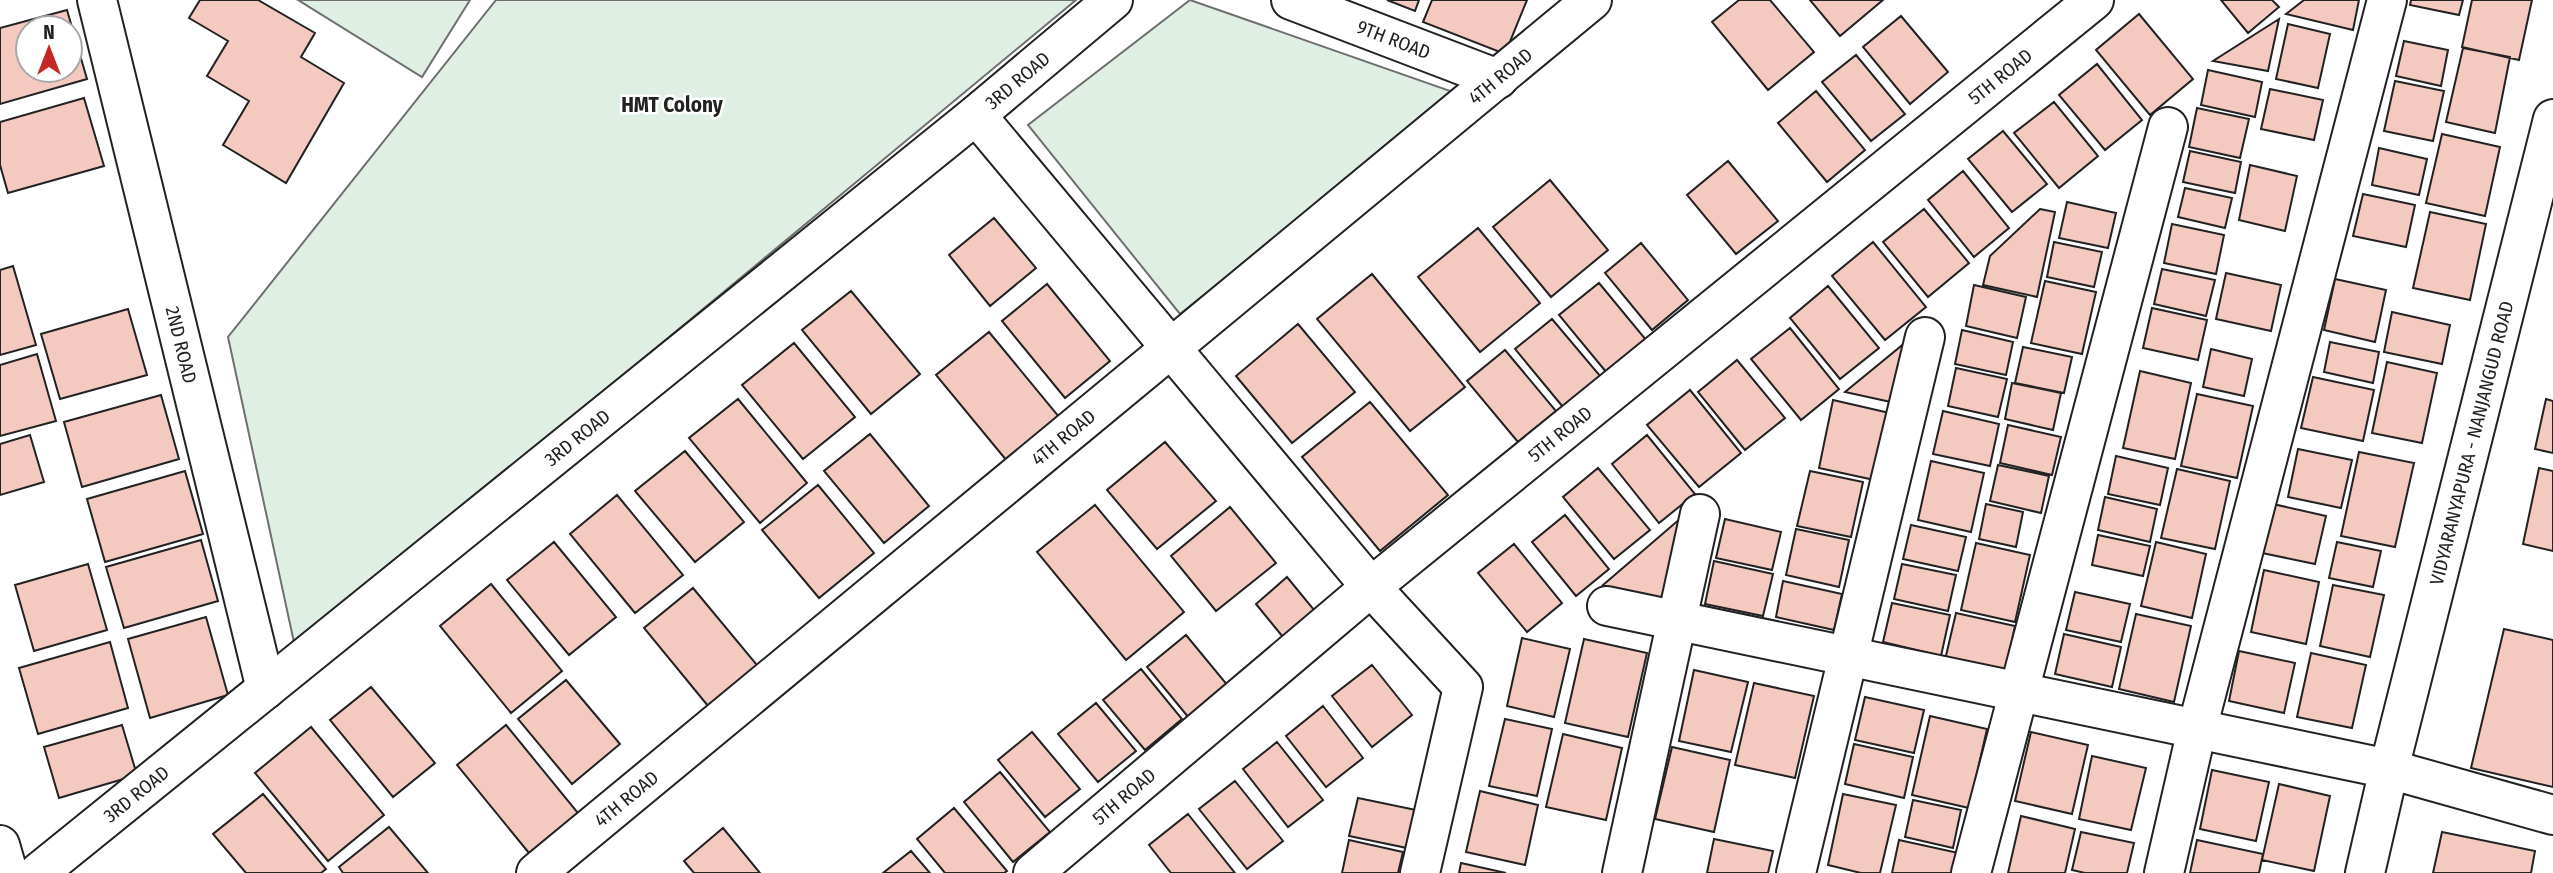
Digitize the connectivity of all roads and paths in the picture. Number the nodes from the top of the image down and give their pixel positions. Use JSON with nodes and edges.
{"nodes":[{"id":1,"x":96,"y":0,"type":"edge"},
{"id":2,"x":1113,"y":0,"type":"edge"},
{"id":3,"x":1291,"y":0,"type":"edge"},
{"id":4,"x":1592,"y":0,"type":"edge"},
{"id":5,"x":2094,"y":0,"type":"edge"},
{"id":6,"x":2386,"y":0,"type":"edge"},
{"id":7,"x":1499,"y":79,"type":"junction"},
{"id":8,"x":976,"y":115,"type":"junction"},
{"id":9,"x":2553,"y":119,"type":"edge"},
{"id":10,"x":2168,"y":127,"type":"dead end"},
{"id":11,"x":1926,"y":338,"type":"dead end"},
{"id":12,"x":1171,"y":347,"type":"junction"},
{"id":13,"x":1700,"y":514,"type":"dead end"},
{"id":14,"x":1371,"y":587,"type":"junction"},
{"id":15,"x":1607,"y":606,"type":"dead end"},
{"id":16,"x":1676,"y":620,"type":"junction"},
{"id":17,"x":1850,"y":656,"type":"junction"},
{"id":18,"x":266,"y":689,"type":"junction"},
{"id":19,"x":2018,"y":691,"type":"junction"},
{"id":20,"x":2197,"y":730,"type":"junction"},
{"id":21,"x":2389,"y":769,"type":"junction"},
{"id":22,"x":2553,"y":815,"type":"edge"},
{"id":23,"x":0,"y":845,"type":"edge"},
{"id":24,"x":8,"y":873,"type":"edge"},
{"id":25,"x":38,"y":873,"type":"edge"},
{"id":26,"x":536,"y":873,"type":"edge"},
{"id":27,"x":1032,"y":873,"type":"edge"},
{"id":28,"x":1420,"y":873,"type":"edge"},
{"id":29,"x":1622,"y":873,"type":"edge"},
{"id":30,"x":1796,"y":873,"type":"edge"},
{"id":31,"x":1971,"y":873,"type":"edge"},
{"id":32,"x":2164,"y":873,"type":"edge"},
{"id":33,"x":2365,"y":873,"type":"edge"}],
"edges":[{"from":1,"to":18,"type":"street","name":"2ND ROAD"},
{"from":2,"to":8,"type":"street","name":"3RD ROAD"},
{"from":3,"to":7,"type":"street","name":"9TH ROAD"},
{"from":4,"to":7,"type":"street","name":"4TH ROAD"},
{"from":5,"to":14,"type":"street","name":"5TH ROAD"},
{"from":6,"to":20,"type":"street"},
{"from":7,"to":12,"type":"street","name":"4TH ROAD"},
{"from":8,"to":12,"type":"street"},
{"from":8,"to":18,"type":"street","name":"3RD ROAD"},
{"from":9,"to":21,"type":"street","name":"VIDYARANYAPURA - NANJANGUD ROAD"},
{"from":10,"to":19,"type":"street"},
{"from":11,"to":17,"type":"street"},
{"from":12,"to":14,"type":"street"},
{"from":12,"to":26,"type":"street","name":"4TH ROAD"},
{"from":13,"to":16,"type":"street"},
{"from":14,"to":27,"type":"street","name":"5TH ROAD"},
{"from":14,"to":28,"type":"street"},
{"from":15,"to":16,"type":"street"},
{"from":16,"to":17,"type":"street"},
{"from":16,"to":29,"type":"street"},
{"from":17,"to":19,"type":"street"},
{"from":17,"to":30,"type":"street"},
{"from":18,"to":25,"type":"street","name":"3RD ROAD"},
{"from":19,"to":20,"type":"street"},
{"from":19,"to":31,"type":"street"},
{"from":20,"to":21,"type":"street"},
{"from":20,"to":32,"type":"street"},
{"from":21,"to":22,"type":"street"},
{"from":21,"to":33,"type":"street","name":"VIDYARANYAPURA - NANJANGUD ROAD"},
{"from":23,"to":24,"type":"street"}]}
